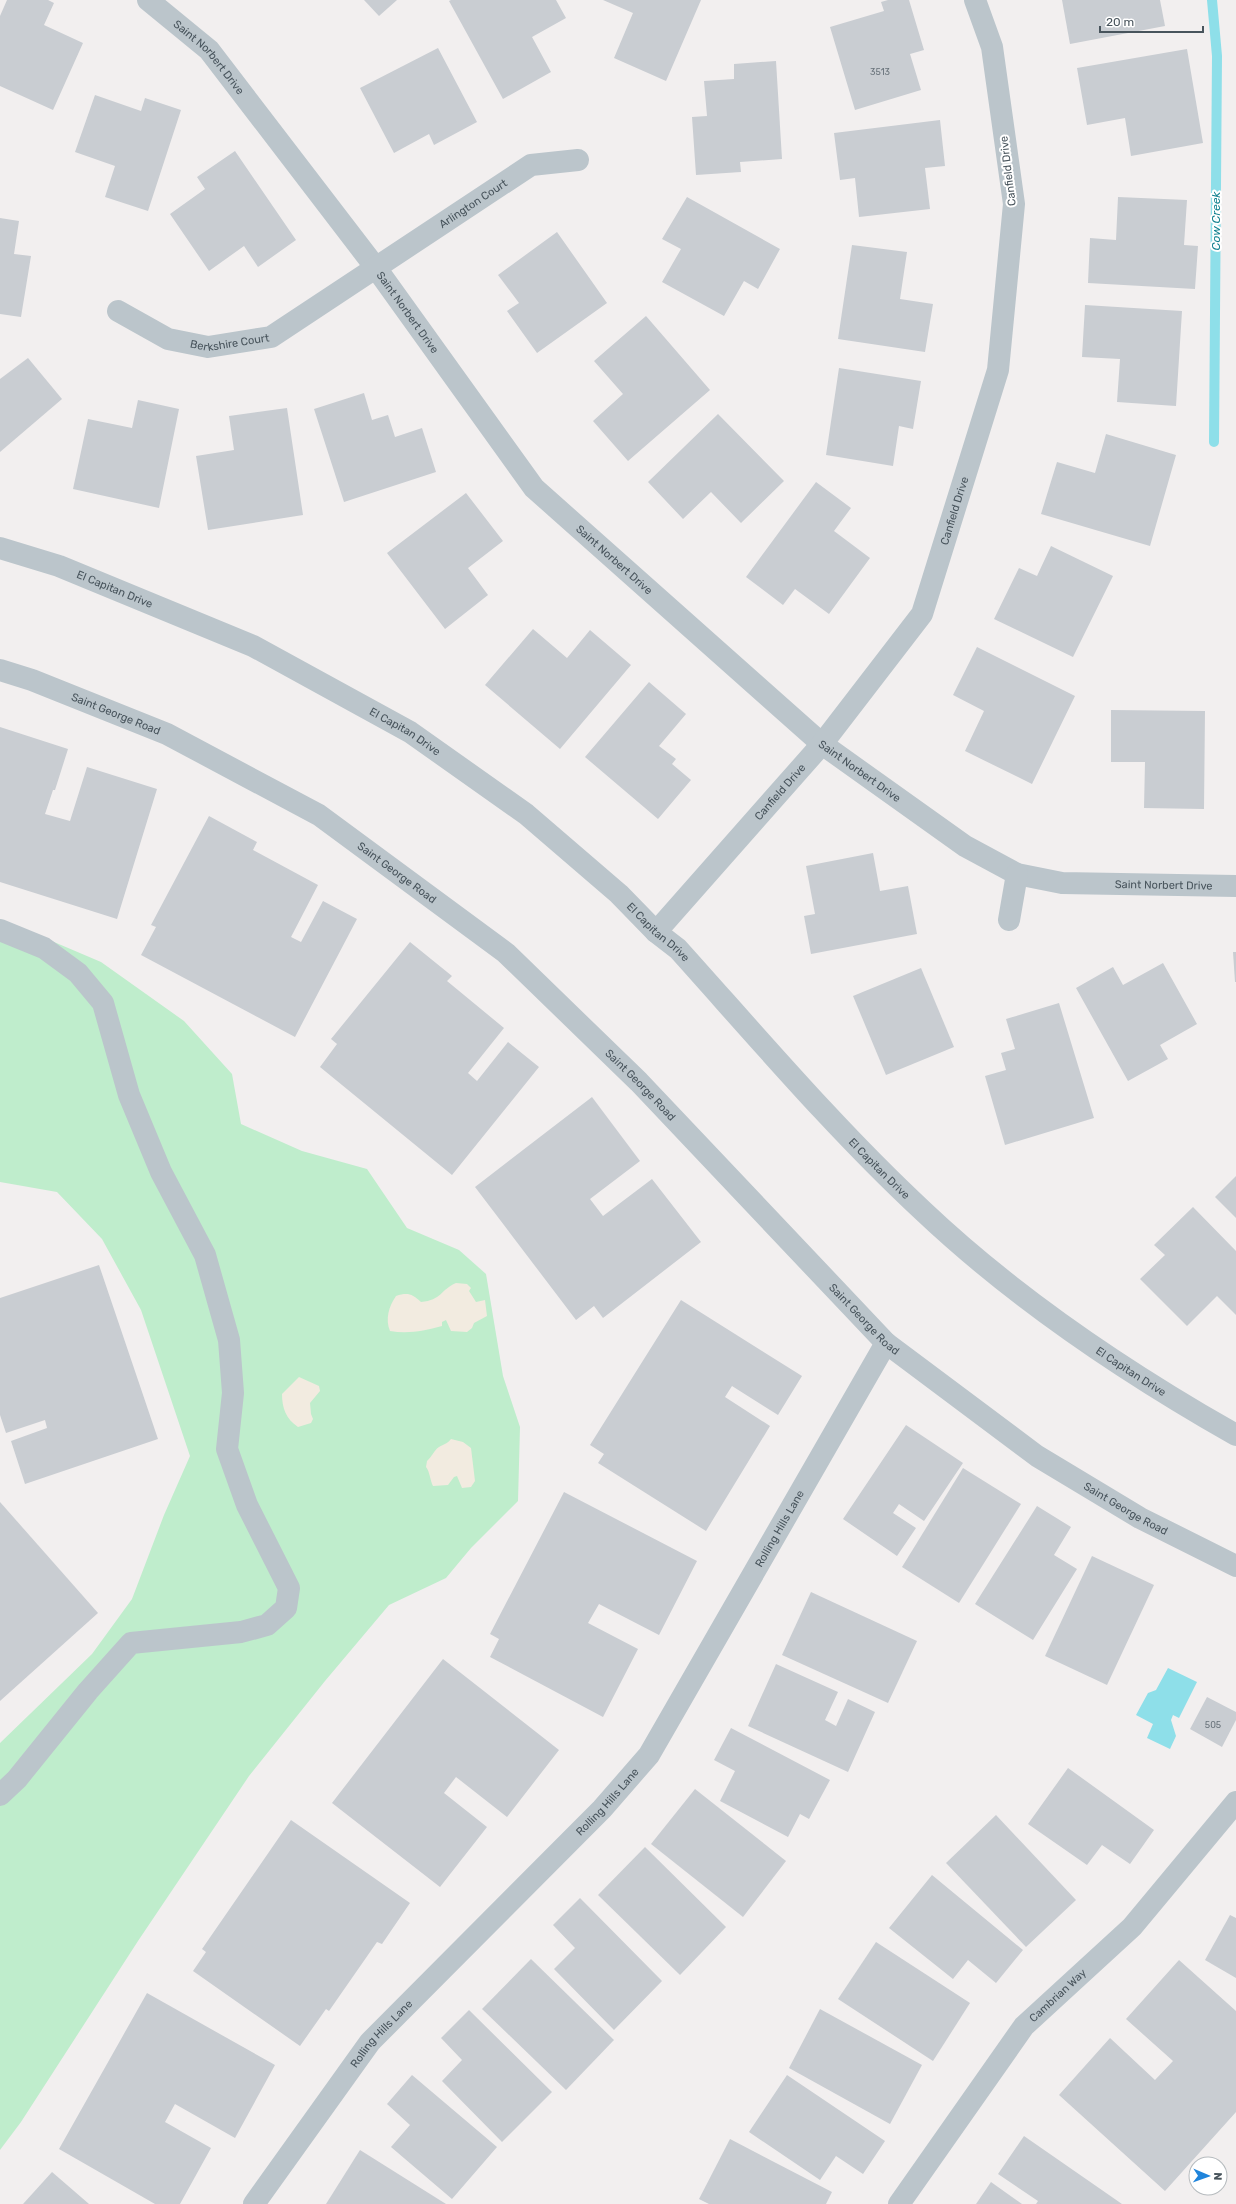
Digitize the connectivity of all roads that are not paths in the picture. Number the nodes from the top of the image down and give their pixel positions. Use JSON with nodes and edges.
{"nodes":[{"id":1,"x":148,"y":0,"type":"edge"},
{"id":2,"x":975,"y":0,"type":"edge"},
{"id":3,"x":578,"y":160,"type":"dead end"},
{"id":4,"x":376,"y":268,"type":"junction"},
{"id":5,"x":118,"y":311,"type":"dead end"},
{"id":6,"x":0,"y":548,"type":"edge"},
{"id":7,"x":0,"y":670,"type":"edge"},
{"id":8,"x":822,"y":744,"type":"junction"},
{"id":9,"x":1017,"y":874,"type":"junction"},
{"id":10,"x":1236,"y":886,"type":"edge"},
{"id":11,"x":1009,"y":920,"type":"dead end"},
{"id":12,"x":0,"y":930,"type":"edge"},
{"id":13,"x":656,"y":932,"type":"junction"},
{"id":14,"x":886,"y":1343,"type":"junction"},
{"id":15,"x":1236,"y":1434,"type":"edge"},
{"id":16,"x":1236,"y":1566,"type":"edge"},
{"id":17,"x":0,"y":1795,"type":"edge"},
{"id":18,"x":1236,"y":1802,"type":"edge"},
{"id":19,"x":254,"y":2204,"type":"edge"},
{"id":20,"x":899,"y":2204,"type":"edge"}],
"edges":[{"from":1,"to":4,"type":"street","name":"Saint Norbert Drive"},
{"from":2,"to":8,"type":"street","name":"Canfield Drive"},
{"from":3,"to":4,"type":"street","name":"Arlington Court"},
{"from":4,"to":5,"type":"street","name":"Berkshire Court"},
{"from":4,"to":8,"type":"street","name":"Saint Norbert Drive"},
{"from":6,"to":13,"type":"street","name":"El Capitan Drive"},
{"from":7,"to":14,"type":"street","name":"Saint George Road"},
{"from":8,"to":9,"type":"street","name":"Saint Norbert Drive"},
{"from":8,"to":13,"type":"street","name":"Canfield Drive"},
{"from":9,"to":10,"type":"street","name":"Saint Norbert Drive"},
{"from":9,"to":11,"type":"street"},
{"from":12,"to":17,"type":"street"},
{"from":13,"to":15,"type":"street","name":"El Capitan Drive"},
{"from":14,"to":16,"type":"street","name":"Saint George Road"},
{"from":14,"to":19,"type":"street","name":"Rolling Hills Lane"},
{"from":18,"to":20,"type":"street","name":"Cambrian Way"}]}
